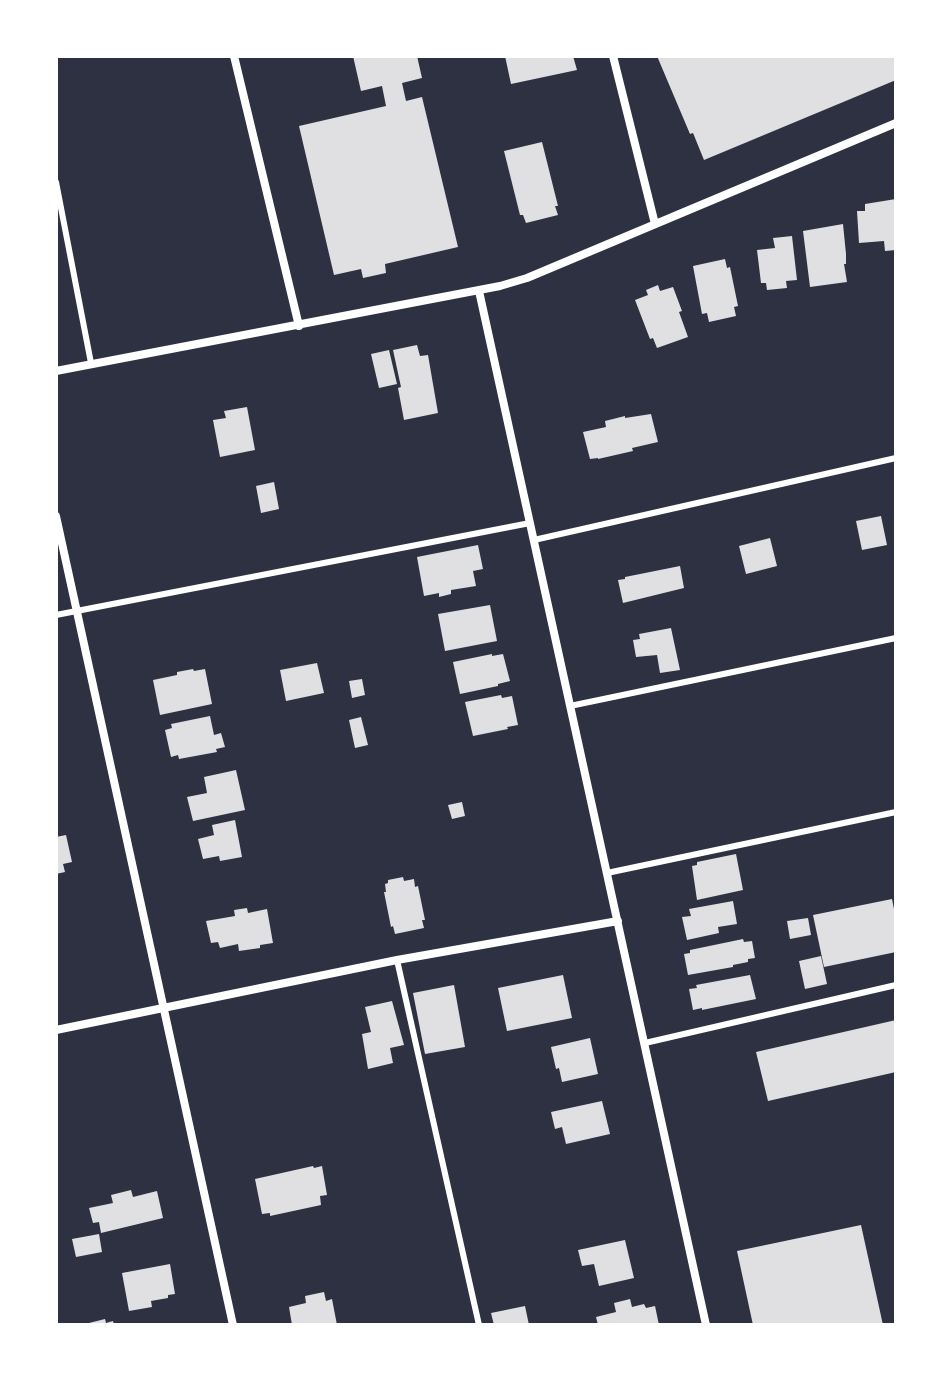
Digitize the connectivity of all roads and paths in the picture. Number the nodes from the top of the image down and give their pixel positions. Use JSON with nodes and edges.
{"nodes":[{"id":1,"x":234,"y":56,"type":"edge"},
{"id":2,"x":613,"y":56,"type":"edge"},
{"id":3,"x":896,"y":123,"type":"edge"},
{"id":4,"x":56,"y":182,"type":"edge"},
{"id":5,"x":655,"y":224,"type":"junction"},
{"id":6,"x":479,"y":291,"type":"junction"},
{"id":7,"x":299,"y":326,"type":"junction"},
{"id":8,"x":91,"y":363,"type":"junction"},
{"id":9,"x":56,"y":371,"type":"edge"},
{"id":10,"x":896,"y":458,"type":"edge"},
{"id":11,"x":56,"y":516,"type":"edge"},
{"id":12,"x":530,"y":523,"type":"junction"},
{"id":13,"x":534,"y":540,"type":"junction"},
{"id":14,"x":77,"y":611,"type":"junction"},
{"id":15,"x":56,"y":615,"type":"edge"},
{"id":16,"x":896,"y":638,"type":"edge"},
{"id":17,"x":570,"y":706,"type":"junction"},
{"id":18,"x":896,"y":812,"type":"edge"},
{"id":19,"x":607,"y":873,"type":"junction"},
{"id":20,"x":618,"y":921,"type":"junction"},
{"id":21,"x":397,"y":960,"type":"junction"},
{"id":22,"x":896,"y":985,"type":"edge"},
{"id":23,"x":164,"y":1009,"type":"junction"},
{"id":24,"x":56,"y":1030,"type":"edge"},
{"id":25,"x":645,"y":1043,"type":"junction"},
{"id":26,"x":233,"y":1325,"type":"edge"},
{"id":27,"x":479,"y":1325,"type":"edge"},
{"id":28,"x":706,"y":1325,"type":"edge"}],
"edges":[{"from":1,"to":7,"type":"street"},
{"from":2,"to":5,"type":"street"},
{"from":3,"to":5,"type":"street"},
{"from":4,"to":8,"type":"lane"},
{"from":5,"to":6,"type":"street"},
{"from":6,"to":7,"type":"street"},
{"from":6,"to":12,"type":"street"},
{"from":7,"to":8,"type":"street"},
{"from":8,"to":9,"type":"street"},
{"from":10,"to":13,"type":"lane"},
{"from":11,"to":14,"type":"street"},
{"from":12,"to":13,"type":"street"},
{"from":12,"to":14,"type":"lane"},
{"from":13,"to":17,"type":"street"},
{"from":14,"to":15,"type":"lane"},
{"from":14,"to":23,"type":"street"},
{"from":16,"to":17,"type":"lane"},
{"from":17,"to":19,"type":"street"},
{"from":18,"to":19,"type":"lane"},
{"from":19,"to":20,"type":"street"},
{"from":20,"to":21,"type":"street"},
{"from":20,"to":25,"type":"street"},
{"from":21,"to":23,"type":"street"},
{"from":21,"to":27,"type":"lane"},
{"from":22,"to":25,"type":"lane"},
{"from":23,"to":24,"type":"street"},
{"from":23,"to":26,"type":"street"},
{"from":25,"to":28,"type":"street"}]}
